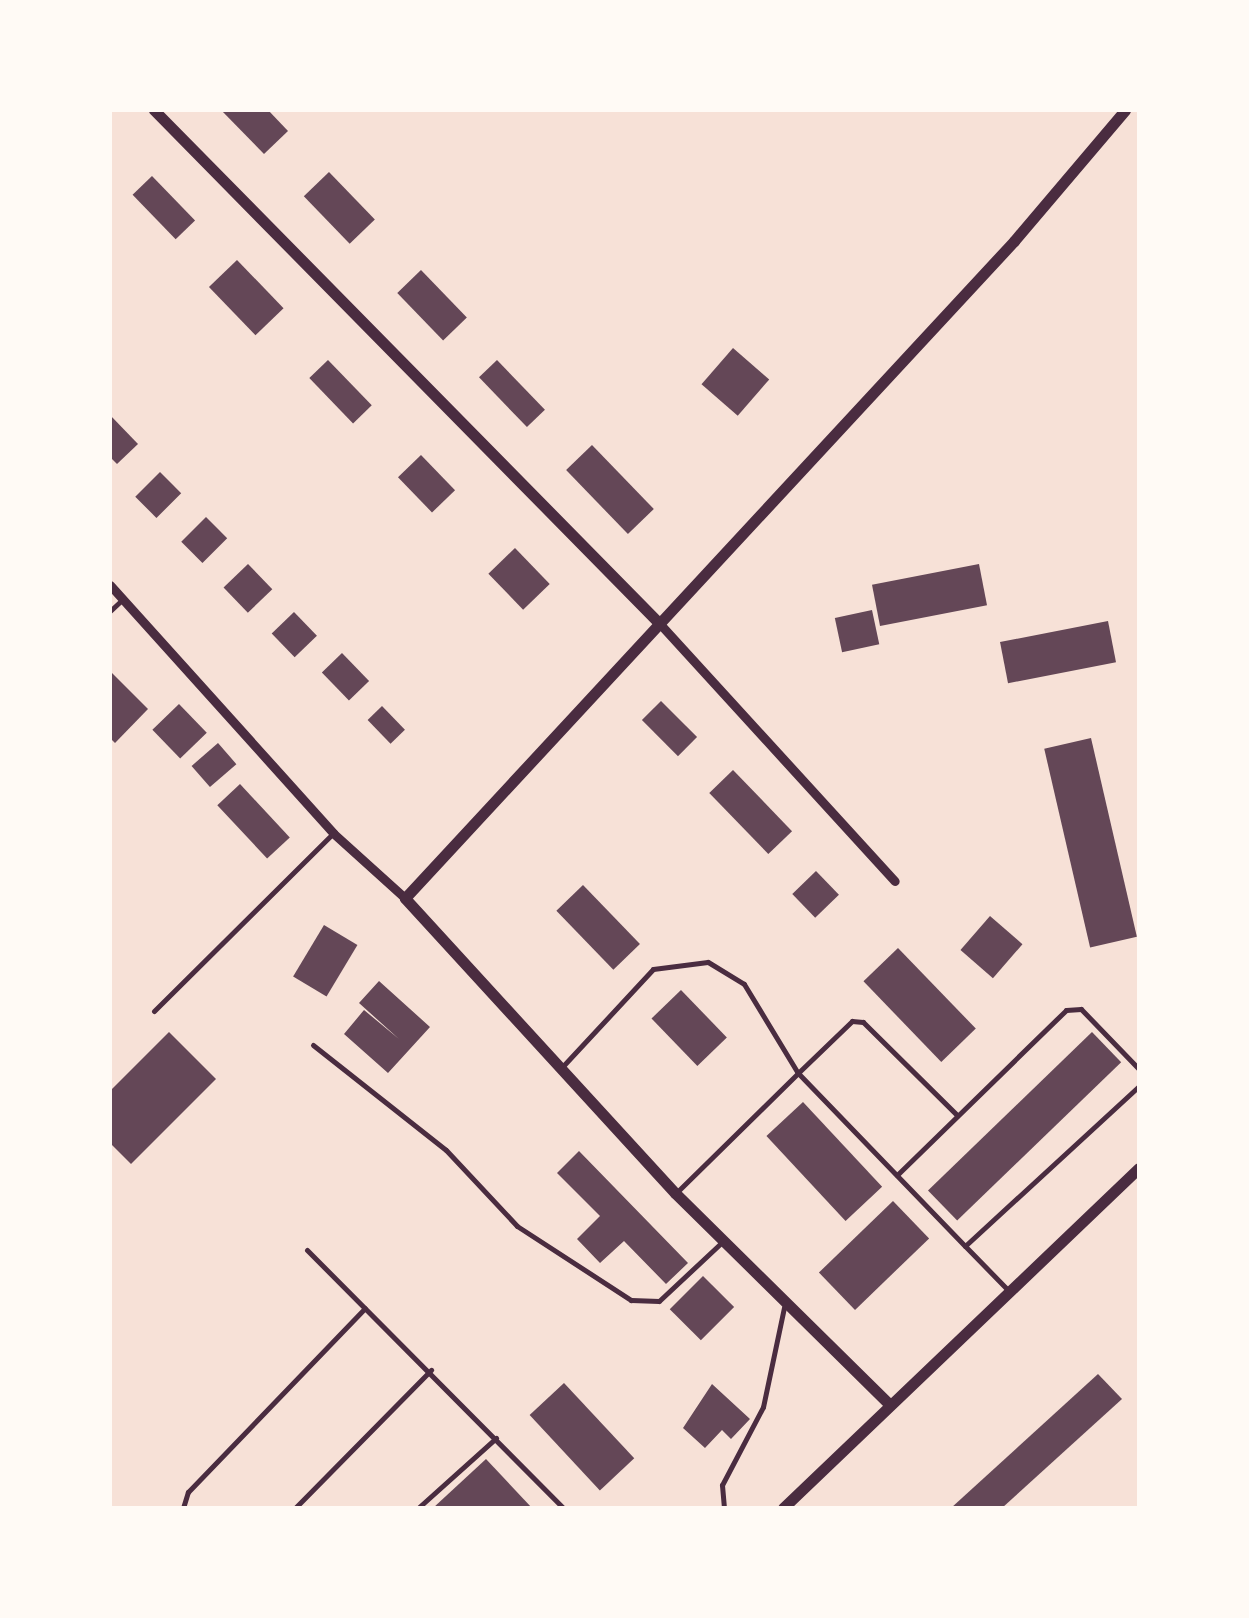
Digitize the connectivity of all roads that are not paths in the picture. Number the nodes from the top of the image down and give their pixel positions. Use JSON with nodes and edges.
{"nodes":[{"id":1,"x":154,"y":110,"type":"edge"},
{"id":2,"x":1126,"y":110,"type":"edge"},
{"id":3,"x":110,"y":585,"type":"edge"},
{"id":4,"x":123,"y":599,"type":"junction"},
{"id":5,"x":110,"y":611,"type":"edge"},
{"id":6,"x":660,"y":624,"type":"junction"},
{"id":7,"x":333,"y":833,"type":"junction"},
{"id":8,"x":895,"y":881,"type":"dead end"},
{"id":9,"x":405,"y":898,"type":"junction"},
{"id":10,"x":154,"y":1012,"type":"dead end"},
{"id":11,"x":313,"y":1045,"type":"dead end"},
{"id":12,"x":561,"y":1068,"type":"junction"},
{"id":13,"x":1139,"y":1069,"type":"edge"},
{"id":14,"x":798,"y":1072,"type":"junction"},
{"id":15,"x":1139,"y":1086,"type":"edge"},
{"id":16,"x":957,"y":1116,"type":"junction"},
{"id":17,"x":1139,"y":1168,"type":"edge"},
{"id":18,"x":897,"y":1175,"type":"junction"},
{"id":19,"x":676,"y":1193,"type":"junction"},
{"id":20,"x":722,"y":1242,"type":"junction"},
{"id":21,"x":965,"y":1246,"type":"junction"},
{"id":22,"x":307,"y":1250,"type":"dead end"},
{"id":23,"x":1009,"y":1292,"type":"junction"},
{"id":24,"x":784,"y":1307,"type":"junction"},
{"id":25,"x":365,"y":1308,"type":"junction"},
{"id":26,"x":431,"y":1370,"type":"junction"},
{"id":27,"x":887,"y":1402,"type":"junction"},
{"id":28,"x":496,"y":1438,"type":"junction"},
{"id":29,"x":182,"y":1508,"type":"edge"},
{"id":30,"x":295,"y":1508,"type":"edge"},
{"id":31,"x":418,"y":1508,"type":"edge"},
{"id":32,"x":563,"y":1508,"type":"edge"},
{"id":33,"x":724,"y":1508,"type":"edge"},
{"id":34,"x":783,"y":1508,"type":"edge"}],
"edges":[{"from":1,"to":6,"type":"street"},
{"from":2,"to":6,"type":"street"},
{"from":3,"to":4,"type":"street"},
{"from":4,"to":5,"type":"lane"},
{"from":4,"to":7,"type":"street"},
{"from":6,"to":8,"type":"street"},
{"from":6,"to":9,"type":"street"},
{"from":7,"to":9,"type":"street"},
{"from":7,"to":10,"type":"lane"},
{"from":9,"to":12,"type":"street"},
{"from":11,"to":20,"type":"lane"},
{"from":12,"to":14,"type":"lane"},
{"from":12,"to":19,"type":"street"},
{"from":13,"to":16,"type":"lane"},
{"from":14,"to":16,"type":"lane"},
{"from":14,"to":18,"type":"lane"},
{"from":14,"to":19,"type":"lane"},
{"from":15,"to":21,"type":"lane"},
{"from":16,"to":18,"type":"lane"},
{"from":17,"to":23,"type":"street"},
{"from":18,"to":21,"type":"lane"},
{"from":19,"to":20,"type":"street"},
{"from":20,"to":24,"type":"street"},
{"from":21,"to":23,"type":"lane"},
{"from":22,"to":25,"type":"lane"},
{"from":23,"to":27,"type":"street"},
{"from":24,"to":27,"type":"street"},
{"from":24,"to":33,"type":"lane"},
{"from":25,"to":26,"type":"lane"},
{"from":25,"to":29,"type":"lane"},
{"from":26,"to":28,"type":"lane"},
{"from":26,"to":30,"type":"lane"},
{"from":27,"to":34,"type":"street"},
{"from":28,"to":31,"type":"lane"},
{"from":28,"to":32,"type":"lane"}]}
